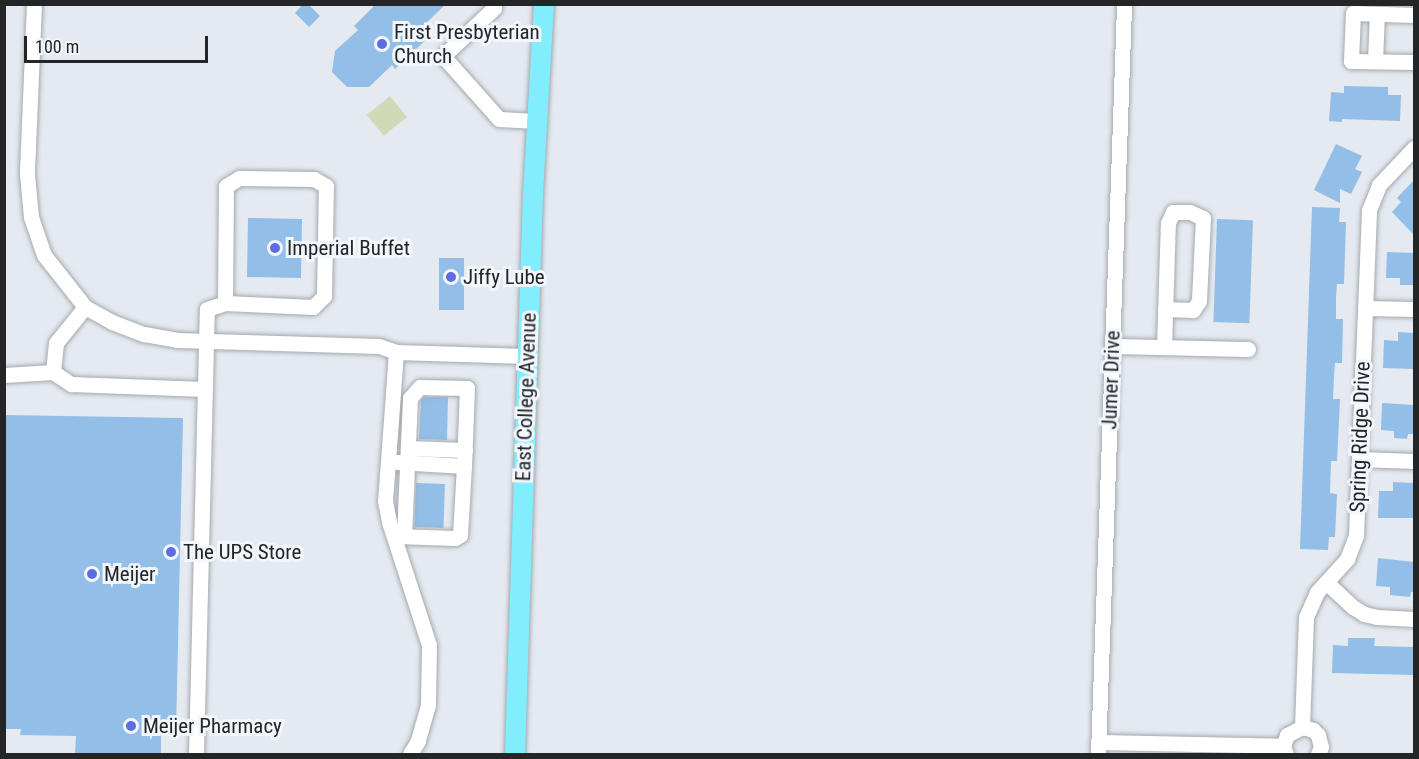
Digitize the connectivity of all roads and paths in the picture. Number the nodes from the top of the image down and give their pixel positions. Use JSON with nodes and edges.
{"nodes":[{"id":1,"x":34,"y":4,"type":"edge"},
{"id":2,"x":494,"y":4,"type":"edge"},
{"id":3,"x":544,"y":4,"type":"edge"},
{"id":4,"x":1124,"y":4,"type":"edge"},
{"id":5,"x":1377,"y":14,"type":"junction"},
{"id":6,"x":1414,"y":15,"type":"edge"},
{"id":7,"x":1375,"y":61,"type":"junction"},
{"id":8,"x":1414,"y":62,"type":"edge"},
{"id":9,"x":537,"y":121,"type":"junction"},
{"id":10,"x":1414,"y":148,"type":"edge"},
{"id":11,"x":225,"y":303,"type":"junction"},
{"id":12,"x":85,"y":307,"type":"junction"},
{"id":13,"x":1365,"y":308,"type":"junction"},
{"id":14,"x":1165,"y":309,"type":"junction"},
{"id":15,"x":1414,"y":309,"type":"edge"},
{"id":16,"x":205,"y":341,"type":"junction"},
{"id":17,"x":1112,"y":346,"type":"junction"},
{"id":18,"x":1164,"y":347,"type":"junction"},
{"id":19,"x":1248,"y":349,"type":"dead end"},
{"id":20,"x":396,"y":352,"type":"junction"},
{"id":21,"x":527,"y":356,"type":"junction"},
{"id":22,"x":53,"y":372,"type":"junction"},
{"id":23,"x":4,"y":375,"type":"edge"},
{"id":24,"x":204,"y":389,"type":"junction"},
{"id":25,"x":465,"y":450,"type":"junction"},
{"id":26,"x":408,"y":455,"type":"junction"},
{"id":27,"x":1360,"y":459,"type":"junction"},
{"id":28,"x":1414,"y":461,"type":"edge"},
{"id":29,"x":389,"y":462,"type":"junction"},
{"id":30,"x":464,"y":466,"type":"junction"},
{"id":31,"x":399,"y":536,"type":"junction"},
{"id":32,"x":1326,"y":582,"type":"junction"},
{"id":33,"x":1414,"y":619,"type":"edge"},
{"id":34,"x":1302,"y":726,"type":"junction"},
{"id":35,"x":1098,"y":748,"type":"edge"},
{"id":36,"x":1261,"y":750,"type":"edge"},
{"id":37,"x":1285,"y":750,"type":"edge"},
{"id":38,"x":196,"y":754,"type":"edge"},
{"id":39,"x":410,"y":754,"type":"edge"},
{"id":40,"x":515,"y":754,"type":"edge"},
{"id":41,"x":1318,"y":754,"type":"edge"}],
"edges":[{"from":1,"to":12,"type":"street"},
{"from":2,"to":9,"type":"street"},
{"from":3,"to":9,"type":"main road","name":"East College Avenue"},
{"from":4,"to":17,"type":"street","name":"Jumer Drive"},
{"from":5,"to":6,"type":"street"},
{"from":5,"to":7,"type":"street"},
{"from":5,"to":7,"type":"street"},
{"from":7,"to":8,"type":"street"},
{"from":9,"to":21,"type":"main road","name":"East College Avenue"},
{"from":10,"to":13,"type":"street","name":"Spring Ridge Drive"},
{"from":11,"to":11,"type":"street"},
{"from":11,"to":16,"type":"street"},
{"from":12,"to":16,"type":"street"},
{"from":12,"to":22,"type":"street"},
{"from":13,"to":15,"type":"street"},
{"from":13,"to":27,"type":"street","name":"Spring Ridge Drive"},
{"from":14,"to":14,"type":"street"},
{"from":14,"to":18,"type":"street"},
{"from":16,"to":20,"type":"street"},
{"from":16,"to":24,"type":"street"},
{"from":17,"to":18,"type":"street"},
{"from":17,"to":35,"type":"street","name":"Jumer Drive"},
{"from":18,"to":19,"type":"street"},
{"from":20,"to":21,"type":"street"},
{"from":20,"to":29,"type":"street"},
{"from":21,"to":40,"type":"main road","name":"East College Avenue"},
{"from":22,"to":23,"type":"street"},
{"from":22,"to":24,"type":"street"},
{"from":24,"to":38,"type":"street"},
{"from":25,"to":26,"type":"street"},
{"from":25,"to":26,"type":"street"},
{"from":25,"to":30,"type":"street"},
{"from":26,"to":29,"type":"street"},
{"from":26,"to":30,"type":"street"},
{"from":26,"to":31,"type":"street"},
{"from":27,"to":28,"type":"street"},
{"from":27,"to":32,"type":"street","name":"Spring Ridge Drive"},
{"from":29,"to":31,"type":"street"},
{"from":30,"to":31,"type":"street"},
{"from":31,"to":39,"type":"street"},
{"from":32,"to":33,"type":"street"},
{"from":32,"to":34,"type":"street","name":"Spring Ridge Drive"},
{"from":34,"to":37,"type":"street"},
{"from":34,"to":41,"type":"street"},
{"from":35,"to":36,"type":"street"},
{"from":36,"to":37,"type":"street"}]}
